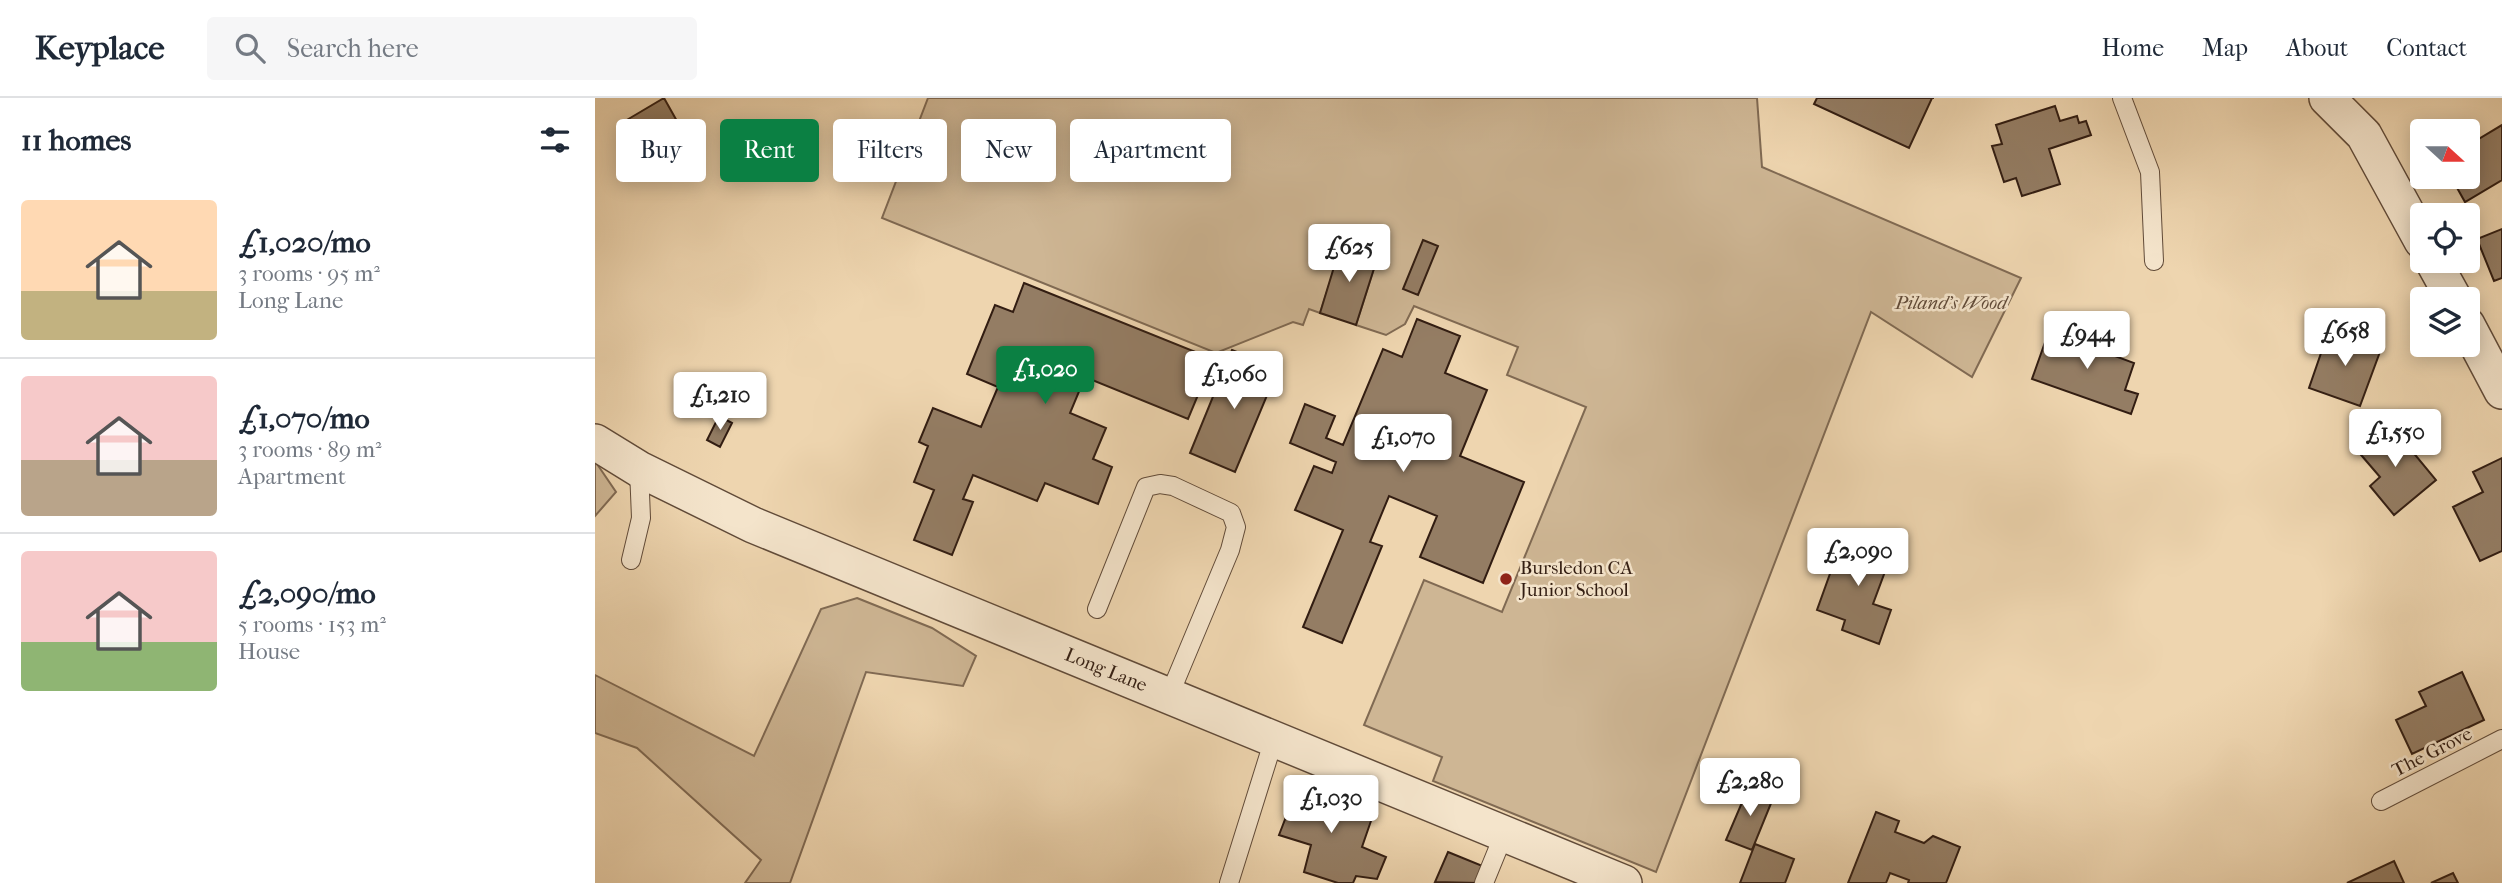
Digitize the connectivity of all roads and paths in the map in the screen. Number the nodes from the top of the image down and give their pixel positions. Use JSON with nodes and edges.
{"nodes":[{"id":1,"x":2122,"y":98,"type":"edge"},
{"id":2,"x":2327,"y":98,"type":"edge"},
{"id":3,"x":2410,"y":219,"type":"edge"},
{"id":4,"x":2154,"y":261,"type":"dead end"},
{"id":5,"x":2480,"y":350,"type":"edge"},
{"id":6,"x":2502,"y":391,"type":"edge"},
{"id":7,"x":595,"y":442,"type":"edge"},
{"id":8,"x":639,"y":469,"type":"junction"},
{"id":9,"x":631,"y":560,"type":"dead end"},
{"id":10,"x":1097,"y":609,"type":"dead end"},
{"id":11,"x":1169,"y":696,"type":"junction"},
{"id":12,"x":1274,"y":739,"type":"junction"},
{"id":13,"x":2502,"y":739,"type":"edge"},
{"id":14,"x":2381,"y":801,"type":"dead end"},
{"id":15,"x":1504,"y":834,"type":"junction"},
{"id":16,"x":1229,"y":883,"type":"edge"},
{"id":17,"x":1484,"y":883,"type":"edge"},
{"id":18,"x":1624,"y":883,"type":"edge"}],
"edges":[{"from":1,"to":4,"type":"lane"},
{"from":2,"to":3,"type":"street"},
{"from":5,"to":6,"type":"street"},
{"from":7,"to":8,"type":"street","name":"Long Lane"},
{"from":8,"to":9,"type":"lane"},
{"from":8,"to":11,"type":"street","name":"Long Lane"},
{"from":10,"to":11,"type":"lane"},
{"from":11,"to":12,"type":"street","name":"Long Lane"},
{"from":12,"to":15,"type":"street","name":"Long Lane"},
{"from":12,"to":16,"type":"lane"},
{"from":13,"to":14,"type":"lane","name":"The Grove"},
{"from":15,"to":17,"type":"lane"},
{"from":15,"to":18,"type":"street","name":"Long Lane"}]}
